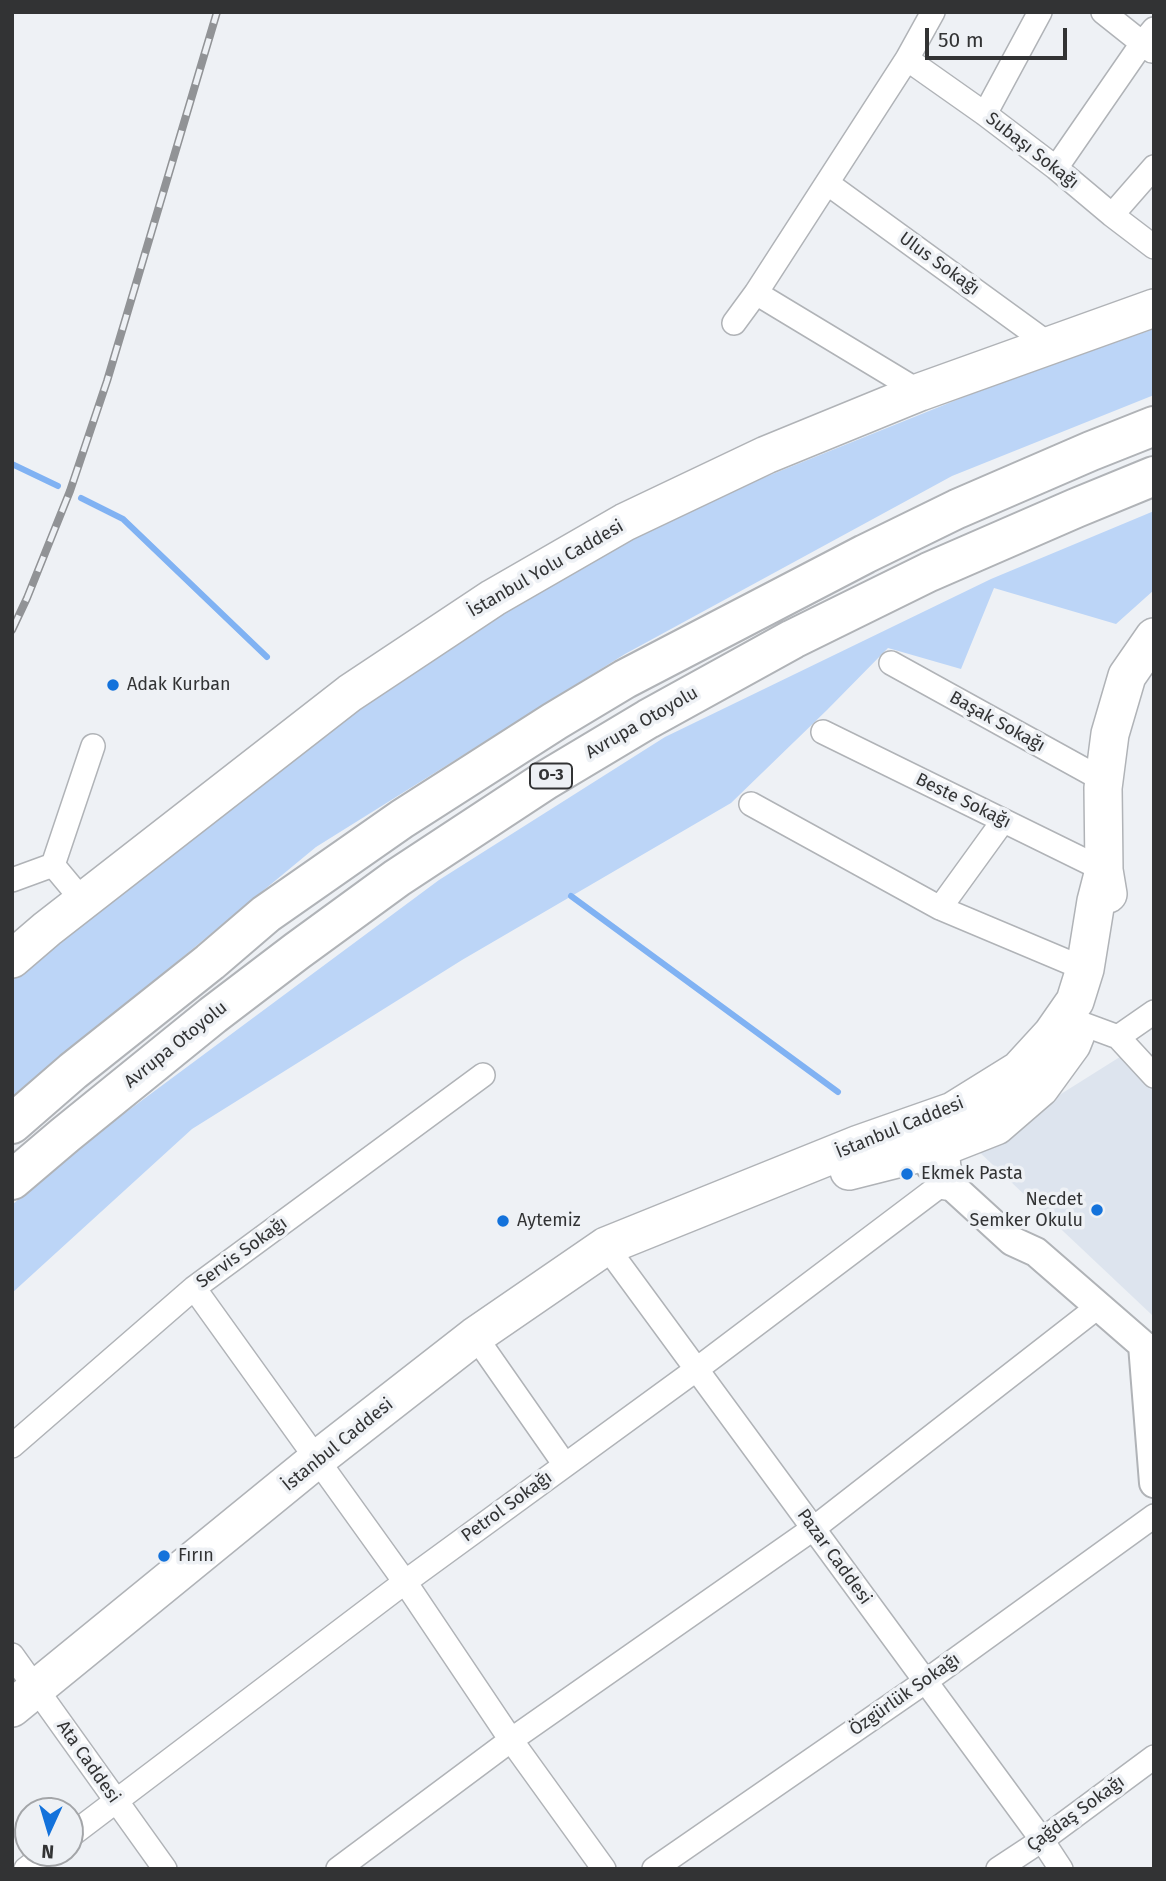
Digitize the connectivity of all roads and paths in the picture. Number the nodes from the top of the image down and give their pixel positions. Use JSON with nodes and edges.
{"nodes":[{"id":1,"x":933,"y":12,"type":"edge"},
{"id":2,"x":1040,"y":12,"type":"edge"},
{"id":3,"x":1103,"y":12,"type":"edge"},
{"id":4,"x":1150,"y":41,"type":"edge"},
{"id":5,"x":907,"y":59,"type":"junction"},
{"id":6,"x":985,"y":114,"type":"junction"},
{"id":7,"x":1154,"y":167,"type":"edge"},
{"id":8,"x":1056,"y":168,"type":"junction"},
{"id":9,"x":827,"y":183,"type":"junction"},
{"id":10,"x":1112,"y":215,"type":"junction"},
{"id":11,"x":1154,"y":247,"type":"edge"},
{"id":12,"x":756,"y":293,"type":"junction"},
{"id":13,"x":1154,"y":308,"type":"edge"},
{"id":14,"x":734,"y":323,"type":"dead end"},
{"id":15,"x":1050,"y":345,"type":"junction"},
{"id":16,"x":920,"y":392,"type":"junction"},
{"id":17,"x":1154,"y":426,"type":"edge"},
{"id":18,"x":1154,"y":476,"type":"edge"},
{"id":19,"x":1154,"y":637,"type":"edge"},
{"id":20,"x":891,"y":663,"type":"dead end"},
{"id":21,"x":823,"y":732,"type":"dead end"},
{"id":22,"x":93,"y":746,"type":"dead end"},
{"id":23,"x":1103,"y":780,"type":"junction"},
{"id":24,"x":751,"y":804,"type":"dead end"},
{"id":25,"x":1003,"y":821,"type":"junction"},
{"id":26,"x":53,"y":865,"type":"junction"},
{"id":27,"x":1104,"y":870,"type":"junction"},
{"id":28,"x":12,"y":880,"type":"edge"},
{"id":29,"x":83,"y":901,"type":"junction"},
{"id":30,"x":940,"y":908,"type":"junction"},
{"id":31,"x":12,"y":959,"type":"edge"},
{"id":32,"x":1085,"y":969,"type":"junction"},
{"id":33,"x":1154,"y":1012,"type":"edge"},
{"id":34,"x":1072,"y":1021,"type":"junction"},
{"id":35,"x":1118,"y":1037,"type":"junction"},
{"id":36,"x":483,"y":1074,"type":"dead end"},
{"id":37,"x":1154,"y":1076,"type":"edge"},
{"id":38,"x":999,"y":1082,"type":"junction"},
{"id":39,"x":12,"y":1124,"type":"edge"},
{"id":40,"x":859,"y":1144,"type":"junction"},
{"id":41,"x":934,"y":1161,"type":"junction"},
{"id":42,"x":12,"y":1180,"type":"edge"},
{"id":43,"x":685,"y":1215,"type":"junction"},
{"id":44,"x":606,"y":1246,"type":"junction"},
{"id":45,"x":194,"y":1288,"type":"junction"},
{"id":46,"x":1099,"y":1306,"type":"junction"},
{"id":47,"x":475,"y":1336,"type":"junction"},
{"id":48,"x":1148,"y":1352,"type":"edge"},
{"id":49,"x":697,"y":1369,"type":"junction"},
{"id":50,"x":12,"y":1446,"type":"edge"},
{"id":51,"x":316,"y":1460,"type":"junction"},
{"id":52,"x":565,"y":1465,"type":"junction"},
{"id":53,"x":1154,"y":1483,"type":"edge"},
{"id":54,"x":1154,"y":1516,"type":"edge"},
{"id":55,"x":814,"y":1528,"type":"junction"},
{"id":56,"x":405,"y":1582,"type":"junction"},
{"id":57,"x":12,"y":1655,"type":"edge"},
{"id":58,"x":926,"y":1681,"type":"junction"},
{"id":59,"x":24,"y":1698,"type":"edge"},
{"id":60,"x":511,"y":1740,"type":"junction"},
{"id":61,"x":1154,"y":1757,"type":"edge"},
{"id":62,"x":117,"y":1802,"type":"junction"},
{"id":63,"x":84,"y":1826,"type":"edge"},
{"id":64,"x":1042,"y":1839,"type":"junction"},
{"id":65,"x":165,"y":1869,"type":"edge"},
{"id":66,"x":338,"y":1869,"type":"edge"},
{"id":67,"x":604,"y":1869,"type":"edge"},
{"id":68,"x":654,"y":1869,"type":"edge"},
{"id":69,"x":998,"y":1869,"type":"edge"},
{"id":70,"x":1061,"y":1869,"type":"edge"}],
"edges":[{"from":1,"to":5,"type":"street"},
{"from":2,"to":6,"type":"street"},
{"from":3,"to":4,"type":"street"},
{"from":4,"to":8,"type":"street"},
{"from":5,"to":6,"type":"street","name":"Subaşı Sokağı"},
{"from":5,"to":9,"type":"street"},
{"from":6,"to":8,"type":"street","name":"Subaşı Sokağı"},
{"from":7,"to":10,"type":"street"},
{"from":8,"to":10,"type":"street","name":"Subaşı Sokağı"},
{"from":9,"to":12,"type":"street"},
{"from":9,"to":15,"type":"street","name":"Ulus Sokağı"},
{"from":10,"to":11,"type":"street","name":"Subaşı Sokağı"},
{"from":12,"to":14,"type":"street"},
{"from":12,"to":16,"type":"street"},
{"from":13,"to":15,"type":"main road","name":"İstanbul Yolu Caddesi"},
{"from":15,"to":16,"type":"main road","name":"İstanbul Yolu Caddesi"},
{"from":16,"to":29,"type":"main road","name":"İstanbul Yolu Caddesi"},
{"from":17,"to":39,"type":"highway","number":"O-3"},
{"from":18,"to":42,"type":"highway","name":"Avrupa Otoyolu","number":"O-3"},
{"from":19,"to":23,"type":"main road","name":"İstanbul Caddesi"},
{"from":20,"to":23,"type":"street","name":"Başak Sokağı"},
{"from":21,"to":25,"type":"street","name":"Beste Sokağı"},
{"from":22,"to":26,"type":"street"},
{"from":23,"to":27,"type":"main road","name":"İstanbul Caddesi"},
{"from":24,"to":30,"type":"street"},
{"from":25,"to":27,"type":"street","name":"Beste Sokağı"},
{"from":25,"to":30,"type":"street"},
{"from":26,"to":28,"type":"street"},
{"from":26,"to":29,"type":"street"},
{"from":27,"to":32,"type":"main road","name":"İstanbul Caddesi"},
{"from":27,"to":34,"type":"main road","name":"İstanbul Caddesi"},
{"from":29,"to":31,"type":"main road","name":"İstanbul Yolu Caddesi"},
{"from":30,"to":32,"type":"street"},
{"from":32,"to":34,"type":"main road","name":"İstanbul Caddesi"},
{"from":33,"to":35,"type":"street"},
{"from":34,"to":35,"type":"street"},
{"from":34,"to":38,"type":"main road","name":"İstanbul Caddesi"},
{"from":34,"to":41,"type":"main road","name":"İstanbul Caddesi"},
{"from":35,"to":37,"type":"street"},
{"from":36,"to":45,"type":"street","name":"Servis Sokağı"},
{"from":38,"to":40,"type":"main road","name":"İstanbul Caddesi"},
{"from":38,"to":41,"type":"main road"},
{"from":40,"to":41,"type":"main road"},
{"from":40,"to":43,"type":"main road","name":"İstanbul Caddesi"},
{"from":41,"to":43,"type":"main road","name":"İstanbul Caddesi"},
{"from":41,"to":46,"type":"street"},
{"from":41,"to":49,"type":"street","name":"Petrol Sokağı"},
{"from":43,"to":44,"type":"main road","name":"İstanbul Caddesi"},
{"from":44,"to":47,"type":"main road","name":"İstanbul Caddesi"},
{"from":44,"to":49,"type":"street","name":"Pazar Caddesi"},
{"from":45,"to":50,"type":"street","name":"Servis Sokağı"},
{"from":45,"to":51,"type":"street"},
{"from":46,"to":48,"type":"street"},
{"from":46,"to":55,"type":"street"},
{"from":47,"to":51,"type":"main road","name":"İstanbul Caddesi"},
{"from":47,"to":52,"type":"street"},
{"from":48,"to":53,"type":"street"},
{"from":49,"to":52,"type":"street","name":"Petrol Sokağı"},
{"from":49,"to":55,"type":"street","name":"Pazar Caddesi"},
{"from":51,"to":56,"type":"street"},
{"from":51,"to":59,"type":"main road","name":"İstanbul Caddesi"},
{"from":52,"to":56,"type":"street","name":"Petrol Sokağı"},
{"from":54,"to":58,"type":"street","name":"Özgürlük Sokağı"},
{"from":55,"to":58,"type":"street","name":"Pazar Caddesi"},
{"from":55,"to":60,"type":"street"},
{"from":56,"to":60,"type":"street"},
{"from":56,"to":62,"type":"street","name":"Petrol Sokağı"},
{"from":57,"to":59,"type":"street","name":"Ata Caddesi"},
{"from":58,"to":64,"type":"street","name":"Pazar Caddesi"},
{"from":58,"to":68,"type":"street","name":"Özgürlük Sokağı"},
{"from":59,"to":62,"type":"street","name":"Ata Caddesi"},
{"from":60,"to":66,"type":"street"},
{"from":60,"to":67,"type":"street"},
{"from":61,"to":64,"type":"street","name":"Çağdaş Sokağı"},
{"from":62,"to":63,"type":"street","name":"Petrol Sokağı"},
{"from":62,"to":65,"type":"street","name":"Ata Caddesi"},
{"from":64,"to":69,"type":"street","name":"Çağdaş Sokağı"},
{"from":64,"to":70,"type":"street","name":"Pazar Caddesi"}]}
